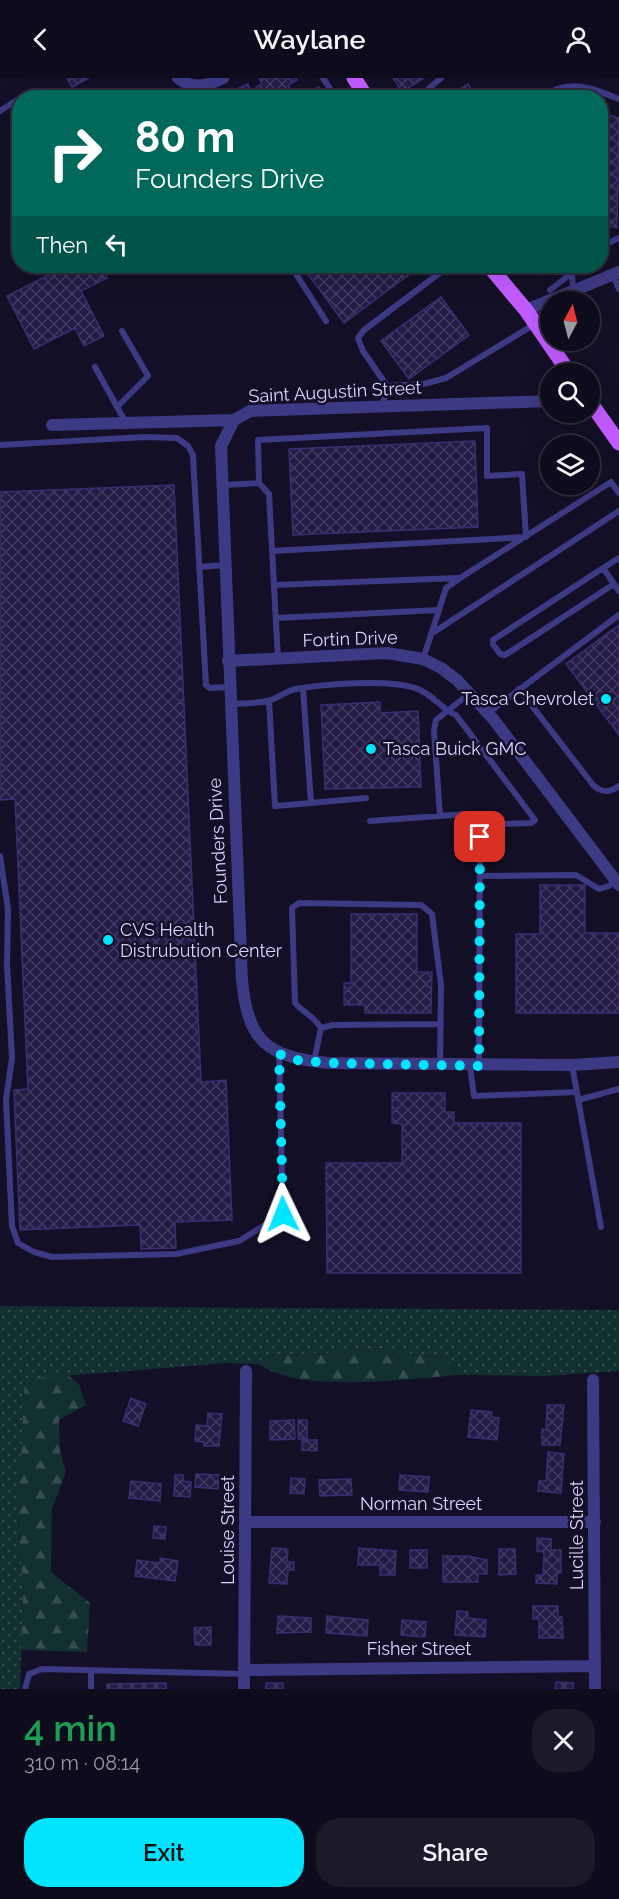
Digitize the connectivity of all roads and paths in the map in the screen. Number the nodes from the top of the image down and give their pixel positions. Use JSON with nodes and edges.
{"nodes":[{"id":1,"x":178,"y":78,"type":"edge"},
{"id":2,"x":223,"y":78,"type":"edge"},
{"id":3,"x":441,"y":78,"type":"edge"},
{"id":4,"x":427,"y":90,"type":"edge"},
{"id":5,"x":554,"y":90,"type":"edge"},
{"id":6,"x":597,"y":90,"type":"edge"},
{"id":7,"x":295,"y":273,"type":"edge"},
{"id":8,"x":439,"y":273,"type":"edge"},
{"id":9,"x":495,"y":273,"type":"edge"},
{"id":10,"x":572,"y":273,"type":"joint"},
{"id":11,"x":616,"y":273,"type":"edge"},
{"id":12,"x":619,"y":288,"type":"edge"},
{"id":13,"x":550,"y":290,"type":"dead end"},
{"id":14,"x":573,"y":290,"type":"junction"},
{"id":15,"x":526,"y":310,"type":"junction"},
{"id":16,"x":326,"y":321,"type":"dead end"},
{"id":17,"x":536,"y":324,"type":"junction"},
{"id":18,"x":122,"y":331,"type":"dead end"},
{"id":19,"x":563,"y":363,"type":"edge"},
{"id":20,"x":95,"y":367,"type":"dead end"},
{"id":21,"x":387,"y":386,"type":"junction"},
{"id":22,"x":540,"y":401,"type":"edge"},
{"id":23,"x":117,"y":407,"type":"junction"},
{"id":24,"x":382,"y":407,"type":"junction"},
{"id":25,"x":600,"y":416,"type":"edge"},
{"id":26,"x":234,"y":420,"type":"junction"},
{"id":27,"x":126,"y":423,"type":"junction"},
{"id":28,"x":52,"y":425,"type":"dead end"},
{"id":29,"x":619,"y":443,"type":"edge"},
{"id":30,"x":0,"y":445,"type":"edge"},
{"id":31,"x":259,"y":483,"type":"junction"},
{"id":32,"x":222,"y":485,"type":"junction"},
{"id":33,"x":619,"y":493,"type":"edge"},
{"id":34,"x":619,"y":511,"type":"edge"},
{"id":35,"x":526,"y":537,"type":"junction"},
{"id":36,"x":272,"y":550,"type":"junction"},
{"id":37,"x":619,"y":558,"type":"edge"},
{"id":38,"x":225,"y":565,"type":"junction"},
{"id":39,"x":199,"y":567,"type":"junction"},
{"id":40,"x":603,"y":568,"type":"junction"},
{"id":41,"x":460,"y":578,"type":"junction"},
{"id":42,"x":614,"y":584,"type":"junction"},
{"id":43,"x":274,"y":585,"type":"junction"},
{"id":44,"x":619,"y":591,"type":"edge"},
{"id":45,"x":439,"y":610,"type":"junction"},
{"id":46,"x":619,"y":615,"type":"edge"},
{"id":47,"x":276,"y":618,"type":"junction"},
{"id":48,"x":431,"y":634,"type":"junction"},
{"id":49,"x":278,"y":659,"type":"junction"},
{"id":50,"x":423,"y":659,"type":"junction"},
{"id":51,"x":228,"y":661,"type":"junction"},
{"id":52,"x":229,"y":687,"type":"junction"},
{"id":53,"x":303,"y":688,"type":"junction"},
{"id":54,"x":519,"y":689,"type":"junction"},
{"id":55,"x":470,"y":693,"type":"junction"},
{"id":56,"x":268,"y":701,"type":"junction"},
{"id":57,"x":230,"y":705,"type":"junction"},
{"id":58,"x":445,"y":710,"type":"junction"},
{"id":59,"x":487,"y":713,"type":"junction"},
{"id":60,"x":619,"y":786,"type":"edge"},
{"id":61,"x":366,"y":798,"type":"dead end"},
{"id":62,"x":310,"y":803,"type":"junction"},
{"id":63,"x":441,"y":816,"type":"junction"},
{"id":64,"x":480,"y":818,"type":"junction"},
{"id":65,"x":370,"y":820,"type":"dead end"},
{"id":66,"x":0,"y":856,"type":"edge"},
{"id":67,"x":480,"y":876,"type":"junction"},
{"id":68,"x":617,"y":882,"type":"edge"},
{"id":69,"x":441,"y":1024,"type":"junction"},
{"id":70,"x":321,"y":1028,"type":"junction"},
{"id":71,"x":279,"y":1054,"type":"junction"},
{"id":72,"x":314,"y":1062,"type":"junction"},
{"id":73,"x":619,"y":1062,"type":"edge"},
{"id":74,"x":440,"y":1065,"type":"junction"},
{"id":75,"x":572,"y":1065,"type":"junction"},
{"id":76,"x":475,"y":1066,"type":"junction"},
{"id":77,"x":619,"y":1089,"type":"edge"},
{"id":78,"x":578,"y":1096,"type":"junction"},
{"id":79,"x":601,"y":1227,"type":"dead end"},
{"id":80,"x":246,"y":1371,"type":"dead end"},
{"id":81,"x":593,"y":1380,"type":"dead end"},
{"id":82,"x":247,"y":1522,"type":"junction"},
{"id":83,"x":595,"y":1522,"type":"junction"},
{"id":84,"x":595,"y":1666,"type":"junction"},
{"id":85,"x":91,"y":1671,"type":"junction"},
{"id":86,"x":244,"y":1672,"type":"junction"},
{"id":87,"x":25,"y":1689,"type":"edge"},
{"id":88,"x":91,"y":1689,"type":"edge"},
{"id":89,"x":244,"y":1689,"type":"edge"},
{"id":90,"x":595,"y":1689,"type":"edge"}],
"edges":[{"from":1,"to":2,"type":"street"},
{"from":3,"to":4,"type":"lane"},
{"from":5,"to":6,"type":"lane"},
{"from":7,"to":16,"type":"lane"},
{"from":8,"to":21,"type":"lane"},
{"from":9,"to":15,"type":"main road"},
{"from":10,"to":13,"type":"lane"},
{"from":10,"to":14,"type":"lane"},
{"from":11,"to":12,"type":"lane"},
{"from":11,"to":14,"type":"street"},
{"from":14,"to":15,"type":"street"},
{"from":15,"to":17,"type":"main road"},
{"from":17,"to":19,"type":"main road"},
{"from":17,"to":21,"type":"lane"},
{"from":18,"to":23,"type":"lane"},
{"from":20,"to":23,"type":"lane"},
{"from":21,"to":24,"type":"lane"},
{"from":22,"to":24,"type":"street","name":"Saint Augustin Street"},
{"from":23,"to":27,"type":"lane"},
{"from":24,"to":26,"type":"street","name":"Saint Augustin Street"},
{"from":25,"to":29,"type":"main road"},
{"from":26,"to":27,"type":"street","name":"Saint Augustin Street"},
{"from":26,"to":32,"type":"street","name":"Founders Drive"},
{"from":27,"to":28,"type":"street","name":"Saint Augustin Street"},
{"from":30,"to":39,"type":"lane"},
{"from":31,"to":32,"type":"lane"},
{"from":31,"to":35,"type":"lane"},
{"from":31,"to":36,"type":"lane"},
{"from":32,"to":38,"type":"street","name":"Founders Drive"},
{"from":33,"to":35,"type":"lane"},
{"from":34,"to":48,"type":"lane"},
{"from":35,"to":36,"type":"lane"},
{"from":35,"to":41,"type":"lane"},
{"from":36,"to":43,"type":"lane"},
{"from":37,"to":40,"type":"lane"},
{"from":38,"to":39,"type":"lane"},
{"from":38,"to":51,"type":"street","name":"Founders Drive"},
{"from":39,"to":52,"type":"lane"},
{"from":40,"to":42,"type":"lane"},
{"from":40,"to":42,"type":"lane"},
{"from":41,"to":43,"type":"lane"},
{"from":41,"to":45,"type":"lane"},
{"from":42,"to":44,"type":"lane"},
{"from":43,"to":47,"type":"lane"},
{"from":45,"to":47,"type":"lane"},
{"from":45,"to":48,"type":"lane"},
{"from":46,"to":54,"type":"lane"},
{"from":47,"to":49,"type":"lane"},
{"from":48,"to":50,"type":"lane"},
{"from":49,"to":50,"type":"street","name":"Fortin Drive"},
{"from":49,"to":51,"type":"street","name":"Fortin Drive"},
{"from":50,"to":55,"type":"street","name":"Fortin Drive"},
{"from":51,"to":52,"type":"street","name":"Founders Drive"},
{"from":52,"to":57,"type":"street","name":"Founders Drive"},
{"from":53,"to":56,"type":"lane"},
{"from":53,"to":58,"type":"lane"},
{"from":53,"to":62,"type":"lane"},
{"from":54,"to":59,"type":"lane"},
{"from":54,"to":60,"type":"lane"},
{"from":55,"to":58,"type":"lane"},
{"from":55,"to":59,"type":"street","name":"Fortin Drive"},
{"from":56,"to":57,"type":"lane"},
{"from":56,"to":62,"type":"lane"},
{"from":57,"to":71,"type":"street","name":"Founders Drive"},
{"from":58,"to":63,"type":"lane"},
{"from":58,"to":64,"type":"lane"},
{"from":59,"to":68,"type":"street","name":"Fortin Drive"},
{"from":61,"to":62,"type":"lane"},
{"from":63,"to":64,"type":"lane"},
{"from":63,"to":65,"type":"lane"},
{"from":64,"to":67,"type":"lane"},
{"from":66,"to":71,"type":"lane"},
{"from":67,"to":68,"type":"lane"},
{"from":67,"to":76,"type":"lane"},
{"from":69,"to":70,"type":"lane"},
{"from":69,"to":70,"type":"lane"},
{"from":69,"to":74,"type":"lane"},
{"from":70,"to":72,"type":"lane"},
{"from":71,"to":72,"type":"street","name":"Founders Drive"},
{"from":72,"to":74,"type":"street","name":"Founders Drive"},
{"from":73,"to":75,"type":"street","name":"Founders Drive"},
{"from":74,"to":76,"type":"street","name":"Founders Drive"},
{"from":75,"to":76,"type":"street","name":"Founders Drive"},
{"from":75,"to":78,"type":"lane"},
{"from":76,"to":78,"type":"lane"},
{"from":77,"to":78,"type":"lane"},
{"from":78,"to":79,"type":"lane"},
{"from":80,"to":82,"type":"street","name":"Louise Street"},
{"from":81,"to":83,"type":"street","name":"Lucille Street"},
{"from":82,"to":83,"type":"street","name":"Norman Street"},
{"from":82,"to":86,"type":"street","name":"Louise Street"},
{"from":83,"to":84,"type":"street","name":"Lucille Street"},
{"from":84,"to":86,"type":"street","name":"Fisher Street"},
{"from":84,"to":90,"type":"street","name":"Lucille Street"},
{"from":85,"to":86,"type":"lane"},
{"from":85,"to":87,"type":"lane"},
{"from":85,"to":88,"type":"lane"},
{"from":86,"to":89,"type":"street","name":"Louise Street"}]}
